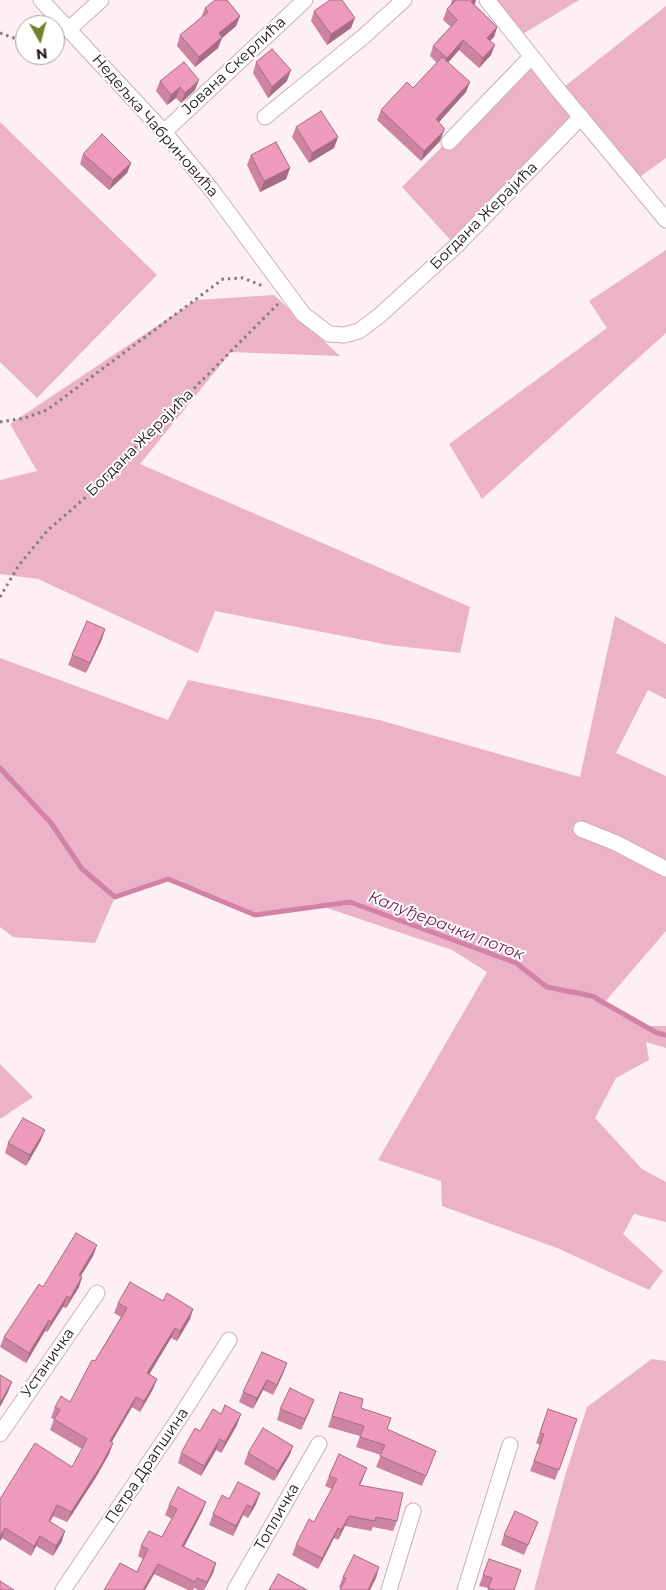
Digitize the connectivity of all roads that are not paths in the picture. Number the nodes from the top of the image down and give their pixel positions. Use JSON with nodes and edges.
{"nodes":[{"id":1,"x":41,"y":0,"type":"edge"},
{"id":2,"x":101,"y":0,"type":"edge"},
{"id":3,"x":305,"y":0,"type":"edge"},
{"id":4,"x":404,"y":0,"type":"edge"},
{"id":5,"x":487,"y":0,"type":"edge"},
{"id":6,"x":69,"y":29,"type":"junction"},
{"id":7,"x":531,"y":57,"type":"junction"},
{"id":8,"x":265,"y":117,"type":"dead end"},
{"id":9,"x":581,"y":117,"type":"junction"},
{"id":10,"x":164,"y":132,"type":"junction"},
{"id":11,"x":449,"y":142,"type":"dead end"},
{"id":12,"x":666,"y":220,"type":"edge"},
{"id":13,"x":283,"y":289,"type":"joint"},
{"id":14,"x":581,"y":829,"type":"dead end"},
{"id":15,"x":666,"y":868,"type":"edge"},
{"id":16,"x":97,"y":1293,"type":"dead end"},
{"id":17,"x":228,"y":1340,"type":"dead end"},
{"id":18,"x":0,"y":1434,"type":"edge"},
{"id":19,"x":319,"y":1444,"type":"dead end"},
{"id":20,"x":510,"y":1445,"type":"dead end"},
{"id":21,"x":413,"y":1510,"type":"dead end"},
{"id":22,"x":63,"y":1590,"type":"edge"},
{"id":23,"x":235,"y":1590,"type":"edge"},
{"id":24,"x":389,"y":1590,"type":"edge"},
{"id":25,"x":465,"y":1590,"type":"edge"}],
"edges":[{"from":1,"to":6,"type":"street","name":"Недељка Чабриновића"},
{"from":2,"to":6,"type":"street"},
{"from":3,"to":10,"type":"street","name":"Јована Скерлића"},
{"from":4,"to":8,"type":"street"},
{"from":5,"to":7,"type":"street"},
{"from":6,"to":10,"type":"street","name":"Недељка Чабриновића"},
{"from":7,"to":9,"type":"street"},
{"from":7,"to":11,"type":"street"},
{"from":9,"to":12,"type":"street"},
{"from":9,"to":13,"type":"street","name":"Богдана Жерајића"},
{"from":10,"to":13,"type":"street","name":"Недељка Чабриновића"},
{"from":14,"to":15,"type":"street"},
{"from":16,"to":18,"type":"street","name":"Устаничка"},
{"from":17,"to":22,"type":"street","name":"Петра Драпшина"},
{"from":19,"to":23,"type":"street","name":"Топличка"},
{"from":20,"to":25,"type":"street"},
{"from":21,"to":24,"type":"street"}]}
